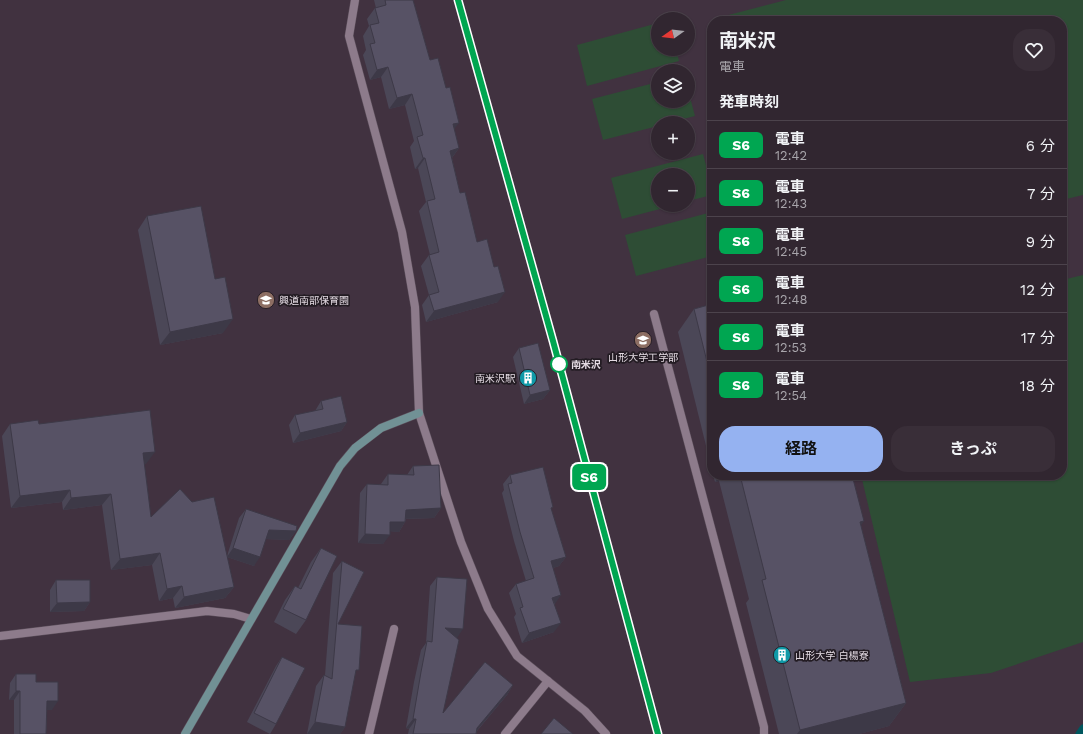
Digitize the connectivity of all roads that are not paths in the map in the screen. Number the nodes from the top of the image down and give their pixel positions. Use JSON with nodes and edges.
{"nodes":[{"id":1,"x":355,"y":0,"type":"edge"},
{"id":2,"x":654,"y":314,"type":"dead end"},
{"id":3,"x":420,"y":413,"type":"junction"},
{"id":4,"x":251,"y":619,"type":"junction"},
{"id":5,"x":394,"y":629,"type":"dead end"},
{"id":6,"x":0,"y":636,"type":"edge"},
{"id":7,"x":548,"y":681,"type":"junction"},
{"id":8,"x":185,"y":734,"type":"edge"},
{"id":9,"x":370,"y":734,"type":"edge"},
{"id":10,"x":505,"y":734,"type":"edge"},
{"id":11,"x":606,"y":734,"type":"edge"},
{"id":12,"x":764,"y":734,"type":"edge"}],
"edges":[{"from":1,"to":3,"type":"street"},
{"from":2,"to":12,"type":"street"},
{"from":3,"to":4,"type":"street"},
{"from":3,"to":7,"type":"street"},
{"from":4,"to":6,"type":"street"},
{"from":4,"to":8,"type":"street"},
{"from":5,"to":9,"type":"street"},
{"from":7,"to":10,"type":"street"},
{"from":7,"to":11,"type":"street"}]}
